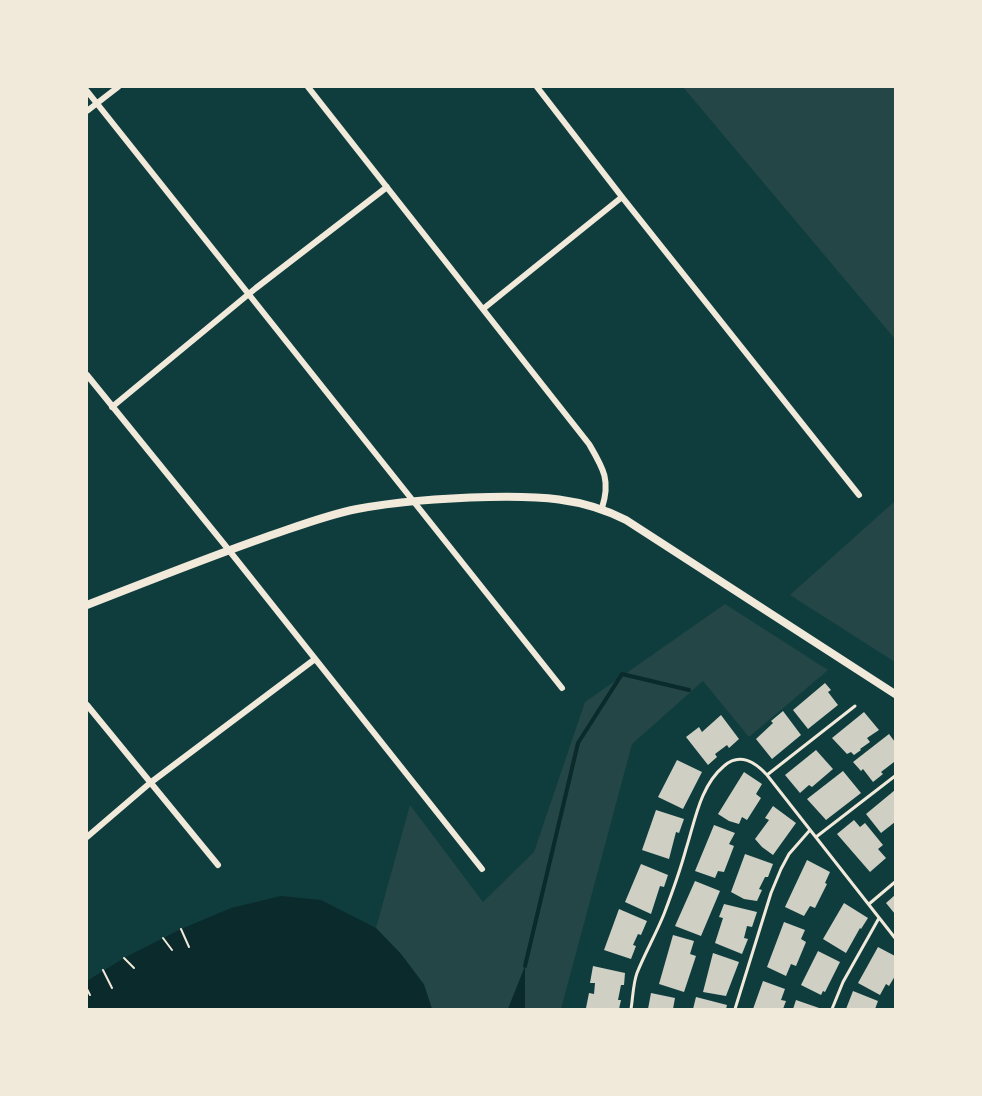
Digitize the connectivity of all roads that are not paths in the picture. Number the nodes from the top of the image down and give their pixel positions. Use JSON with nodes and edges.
{"nodes":[{"id":1,"x":118,"y":87,"type":"edge"},
{"id":2,"x":308,"y":87,"type":"edge"},
{"id":3,"x":537,"y":87,"type":"edge"},
{"id":4,"x":87,"y":92,"type":"edge"},
{"id":5,"x":97,"y":103,"type":"junction"},
{"id":6,"x":87,"y":111,"type":"edge"},
{"id":7,"x":387,"y":187,"type":"junction"},
{"id":8,"x":622,"y":197,"type":"junction"},
{"id":9,"x":248,"y":295,"type":"junction"},
{"id":10,"x":483,"y":309,"type":"junction"},
{"id":11,"x":87,"y":375,"type":"edge"},
{"id":12,"x":112,"y":407,"type":"junction"},
{"id":13,"x":859,"y":495,"type":"dead end"},
{"id":14,"x":414,"y":502,"type":"junction"},
{"id":15,"x":602,"y":508,"type":"junction"},
{"id":16,"x":230,"y":550,"type":"junction"},
{"id":17,"x":87,"y":605,"type":"edge"},
{"id":18,"x":315,"y":659,"type":"junction"},
{"id":19,"x":562,"y":688,"type":"dead end"},
{"id":20,"x":895,"y":694,"type":"edge"},
{"id":21,"x":87,"y":705,"type":"edge"},
{"id":22,"x":855,"y":706,"type":"dead end"},
{"id":23,"x":767,"y":775,"type":"junction"},
{"id":24,"x":895,"y":776,"type":"edge"},
{"id":25,"x":150,"y":783,"type":"junction"},
{"id":26,"x":810,"y":830,"type":"junction"},
{"id":27,"x":87,"y":837,"type":"edge"},
{"id":28,"x":816,"y":837,"type":"junction"},
{"id":29,"x":218,"y":865,"type":"dead end"},
{"id":30,"x":482,"y":869,"type":"dead end"},
{"id":31,"x":895,"y":882,"type":"edge"},
{"id":32,"x":869,"y":904,"type":"junction"},
{"id":33,"x":879,"y":918,"type":"junction"},
{"id":34,"x":895,"y":938,"type":"edge"},
{"id":35,"x":631,"y":1009,"type":"edge"},
{"id":36,"x":735,"y":1009,"type":"edge"},
{"id":37,"x":832,"y":1009,"type":"edge"}],
"edges":[{"from":1,"to":5,"type":"street"},
{"from":2,"to":7,"type":"street"},
{"from":3,"to":8,"type":"street"},
{"from":4,"to":5,"type":"street"},
{"from":5,"to":6,"type":"street"},
{"from":5,"to":9,"type":"street"},
{"from":7,"to":9,"type":"street"},
{"from":7,"to":10,"type":"street"},
{"from":8,"to":10,"type":"street"},
{"from":8,"to":13,"type":"street"},
{"from":9,"to":12,"type":"street"},
{"from":9,"to":14,"type":"street"},
{"from":10,"to":15,"type":"street"},
{"from":11,"to":12,"type":"street"},
{"from":12,"to":16,"type":"street"},
{"from":14,"to":15,"type":"street"},
{"from":14,"to":16,"type":"street"},
{"from":14,"to":19,"type":"street"},
{"from":15,"to":20,"type":"street"},
{"from":16,"to":17,"type":"street"},
{"from":16,"to":18,"type":"street"},
{"from":18,"to":25,"type":"street"},
{"from":18,"to":30,"type":"street"},
{"from":21,"to":25,"type":"street"},
{"from":22,"to":23,"type":"lane"},
{"from":23,"to":26,"type":"lane"},
{"from":23,"to":35,"type":"lane"},
{"from":24,"to":28,"type":"lane"},
{"from":25,"to":27,"type":"street"},
{"from":25,"to":29,"type":"street"},
{"from":26,"to":28,"type":"lane"},
{"from":26,"to":36,"type":"lane"},
{"from":28,"to":32,"type":"lane"},
{"from":31,"to":32,"type":"lane"},
{"from":32,"to":33,"type":"lane"},
{"from":33,"to":34,"type":"lane"},
{"from":33,"to":37,"type":"lane"}]}
